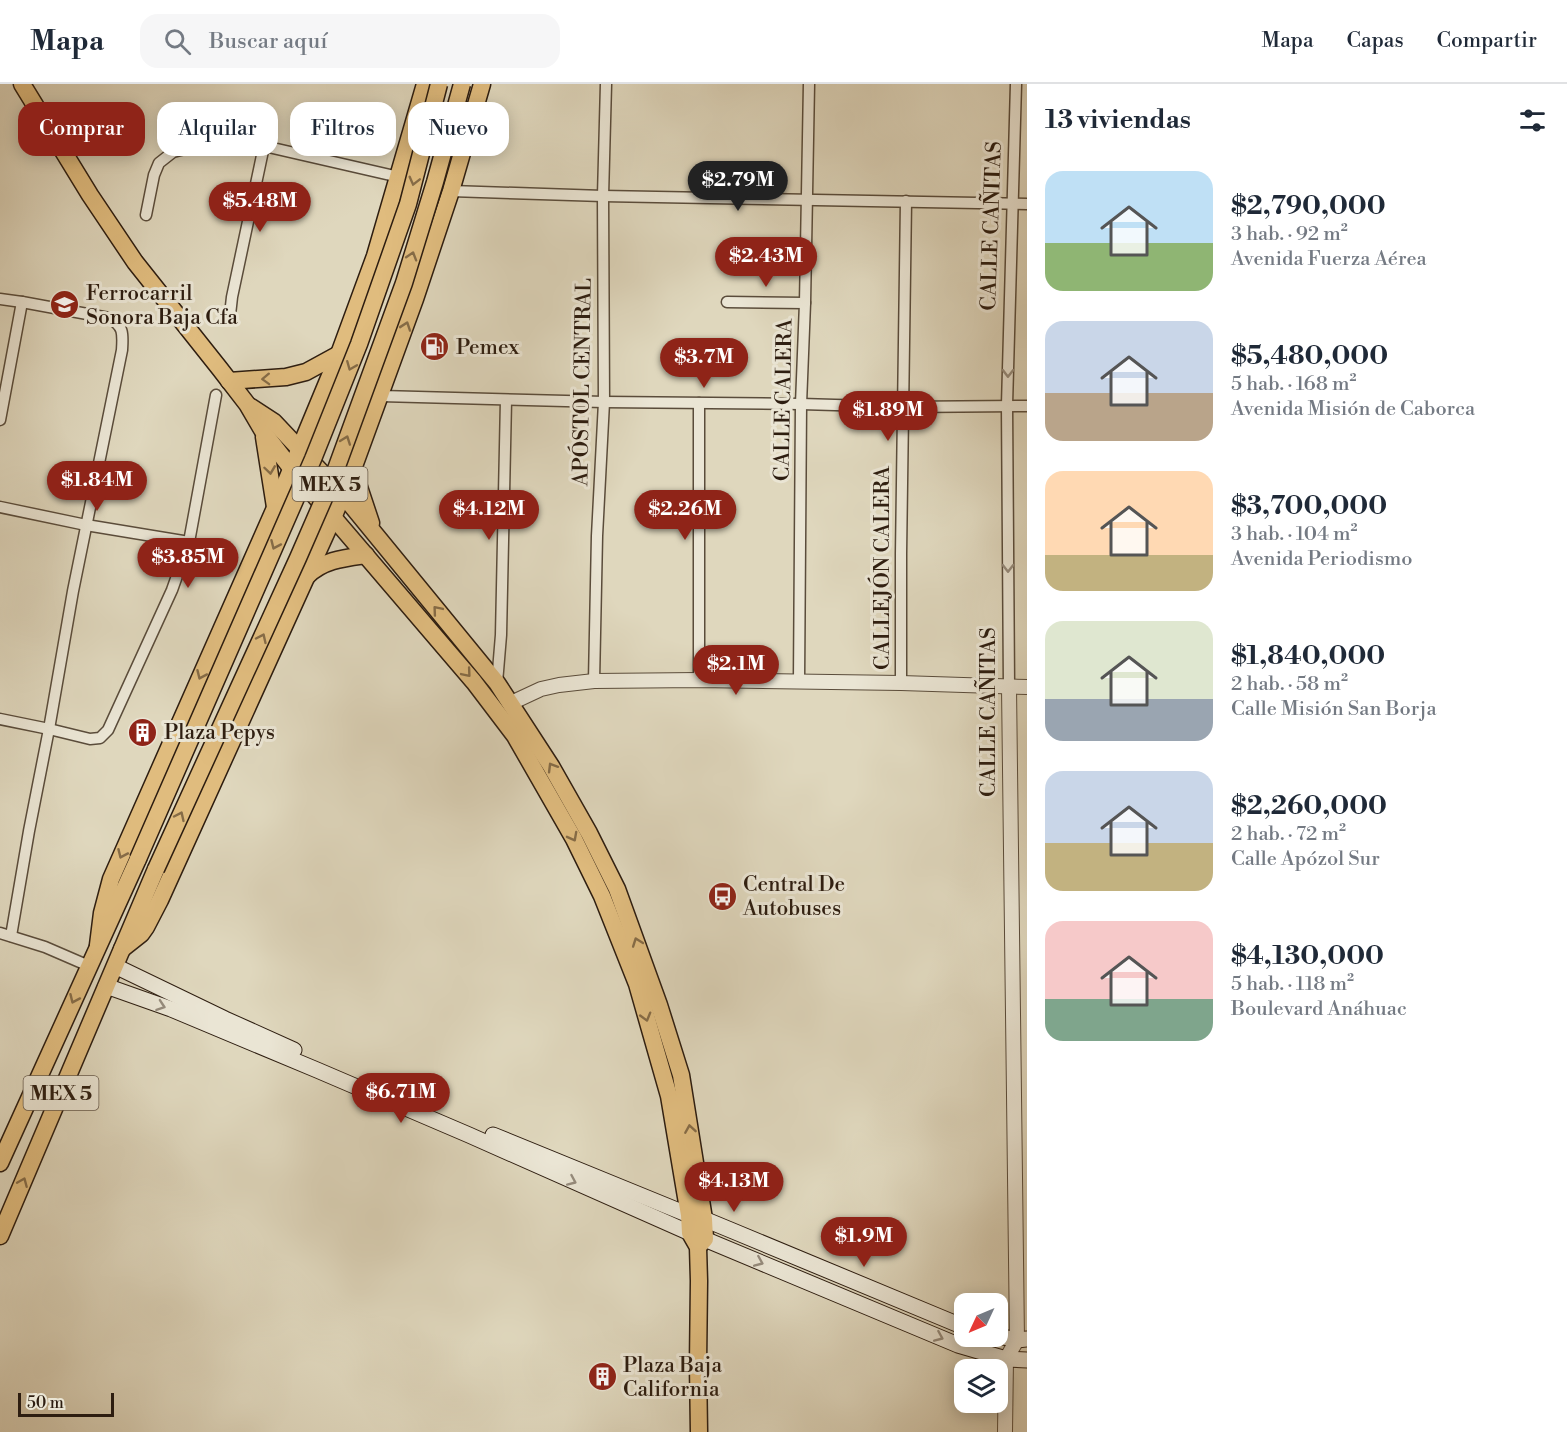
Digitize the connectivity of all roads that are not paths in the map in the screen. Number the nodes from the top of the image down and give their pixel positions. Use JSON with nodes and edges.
{"nodes":[{"id":1,"x":22,"y":84,"type":"edge"},
{"id":2,"x":425,"y":84,"type":"edge"},
{"id":3,"x":439,"y":84,"type":"edge"},
{"id":4,"x":462,"y":84,"type":"edge"},
{"id":5,"x":482,"y":84,"type":"edge"},
{"id":6,"x":606,"y":84,"type":"edge"},
{"id":7,"x":809,"y":84,"type":"edge"},
{"id":8,"x":1016,"y":84,"type":"edge"},
{"id":9,"x":278,"y":149,"type":"edge"},
{"id":10,"x":168,"y":156,"type":"edge"},
{"id":11,"x":262,"y":156,"type":"edge"},
{"id":12,"x":399,"y":177,"type":"junction"},
{"id":13,"x":451,"y":191,"type":"junction"},
{"id":14,"x":603,"y":196,"type":"junction"},
{"id":15,"x":807,"y":199,"type":"junction"},
{"id":16,"x":906,"y":201,"type":"junction"},
{"id":17,"x":1013,"y":203,"type":"junction"},
{"id":18,"x":1027,"y":204,"type":"edge"},
{"id":19,"x":146,"y":215,"type":"dead end"},
{"id":20,"x":0,"y":299,"type":"edge"},
{"id":21,"x":22,"y":302,"type":"junction"},
{"id":22,"x":727,"y":302,"type":"dead end"},
{"id":23,"x":805,"y":303,"type":"junction"},
{"id":24,"x":230,"y":315,"type":"dead end"},
{"id":25,"x":339,"y":354,"type":"junction"},
{"id":26,"x":230,"y":381,"type":"junction"},
{"id":27,"x":216,"y":395,"type":"dead end"},
{"id":28,"x":381,"y":396,"type":"junction"},
{"id":29,"x":506,"y":400,"type":"junction"},
{"id":30,"x":604,"y":402,"type":"junction"},
{"id":31,"x":699,"y":403,"type":"junction"},
{"id":32,"x":247,"y":404,"type":"junction"},
{"id":33,"x":801,"y":404,"type":"junction"},
{"id":34,"x":1007,"y":405,"type":"junction"},
{"id":35,"x":903,"y":406,"type":"junction"},
{"id":36,"x":1027,"y":406,"type":"edge"},
{"id":37,"x":0,"y":420,"type":"edge"},
{"id":38,"x":264,"y":433,"type":"junction"},
{"id":39,"x":300,"y":448,"type":"junction"},
{"id":40,"x":291,"y":468,"type":"junction"},
{"id":41,"x":353,"y":469,"type":"junction"},
{"id":42,"x":343,"y":495,"type":"junction"},
{"id":43,"x":0,"y":507,"type":"edge"},
{"id":44,"x":275,"y":508,"type":"junction"},
{"id":45,"x":333,"y":518,"type":"junction"},
{"id":46,"x":86,"y":525,"type":"junction"},
{"id":47,"x":374,"y":533,"type":"junction"},
{"id":48,"x":189,"y":542,"type":"junction"},
{"id":49,"x":366,"y":555,"type":"junction"},
{"id":50,"x":304,"y":579,"type":"junction"},
{"id":51,"x":699,"y":680,"type":"junction"},
{"id":52,"x":594,"y":681,"type":"junction"},
{"id":53,"x":799,"y":681,"type":"junction"},
{"id":54,"x":497,"y":682,"type":"junction"},
{"id":55,"x":901,"y":683,"type":"junction"},
{"id":56,"x":1009,"y":687,"type":"junction"},
{"id":57,"x":1027,"y":687,"type":"edge"},
{"id":58,"x":511,"y":703,"type":"junction"},
{"id":59,"x":0,"y":719,"type":"edge"},
{"id":60,"x":49,"y":729,"type":"junction"},
{"id":61,"x":6,"y":934,"type":"edge"},
{"id":62,"x":99,"y":945,"type":"junction"},
{"id":63,"x":122,"y":949,"type":"junction"},
{"id":64,"x":89,"y":966,"type":"junction"},
{"id":65,"x":115,"y":966,"type":"junction"},
{"id":66,"x":106,"y":986,"type":"junction"},
{"id":67,"x":0,"y":1163,"type":"edge"},
{"id":68,"x":696,"y":1217,"type":"junction"},
{"id":69,"x":0,"y":1236,"type":"edge"},
{"id":70,"x":698,"y":1240,"type":"junction"},
{"id":71,"x":954,"y":1324,"type":"edge"},
{"id":72,"x":1022,"y":1340,"type":"edge"},
{"id":73,"x":1027,"y":1355,"type":"edge"},
{"id":74,"x":1006,"y":1359,"type":"joint"},
{"id":75,"x":1008,"y":1359,"type":"edge"},
{"id":76,"x":1027,"y":1360,"type":"edge"},
{"id":77,"x":1005,"y":1413,"type":"edge"},
{"id":78,"x":699,"y":1432,"type":"edge"},
{"id":79,"x":1005,"y":1432,"type":"edge"}],
"edges":[{"from":1,"to":26,"type":"main road"},
{"from":2,"to":12,"type":"main road"},
{"from":3,"to":62,"type":"main road","number":"MEX 5","one_way":true,"bridge":true},
{"from":63,"to":4,"type":"main road","number":"MEX 5","one_way":true,"bridge":true},
{"from":5,"to":13,"type":"main road"},
{"from":6,"to":14,"type":"street","name":"APÓSTOL CENTRAL"},
{"from":7,"to":15,"type":"street","name":"CALLE CALERA"},
{"from":8,"to":17,"type":"street","name":"CALLE CAÑITAS"},
{"from":9,"to":12,"type":"street"},
{"from":10,"to":19,"type":"street"},
{"from":11,"to":24,"type":"street"},
{"from":12,"to":25,"type":"main road"},
{"from":13,"to":14,"type":"street"},
{"from":28,"to":13,"type":"main road","one_way":true},
{"from":14,"to":15,"type":"street"},
{"from":14,"to":30,"type":"street","name":"APÓSTOL CENTRAL"},
{"from":15,"to":16,"type":"street"},
{"from":15,"to":23,"type":"street","name":"CALLE CALERA"},
{"from":16,"to":17,"type":"street"},
{"from":16,"to":35,"type":"street","name":"CALLEJÓN CALERA"},
{"from":17,"to":18,"type":"street"},
{"from":17,"to":34,"type":"street","name":"CALLE CAÑITAS","one_way":true},
{"from":20,"to":21,"type":"street"},
{"from":21,"to":37,"type":"street"},
{"from":21,"to":46,"type":"street"},
{"from":22,"to":23,"type":"street"},
{"from":23,"to":33,"type":"street","name":"CALLE CALERA"},
{"from":25,"to":26,"type":"main road","one_way":true},
{"from":25,"to":39,"type":"main road"},
{"from":26,"to":32,"type":"main road"},
{"from":27,"to":48,"type":"street"},
{"from":28,"to":29,"type":"street"},
{"from":28,"to":41,"type":"main road"},
{"from":29,"to":30,"type":"street"},
{"from":29,"to":54,"type":"street"},
{"from":30,"to":31,"type":"street"},
{"from":30,"to":52,"type":"street","name":"APÓSTOL CENTRAL"},
{"from":31,"to":33,"type":"street"},
{"from":31,"to":51,"type":"street"},
{"from":32,"to":38,"type":"main road"},
{"from":32,"to":39,"type":"main road"},
{"from":33,"to":35,"type":"street"},
{"from":33,"to":53,"type":"street","name":"CALLE CALERA"},
{"from":34,"to":35,"type":"street"},
{"from":34,"to":36,"type":"street"},
{"from":34,"to":56,"type":"street","name":"CALLE CAÑITAS","one_way":true},
{"from":35,"to":55,"type":"street","name":"CALLEJÓN CALERA"},
{"from":38,"to":40,"type":"main road"},
{"from":38,"to":44,"type":"main road","one_way":true},
{"from":39,"to":40,"type":"main road"},
{"from":39,"to":42,"type":"main road"},
{"from":40,"to":44,"type":"main road"},
{"from":40,"to":45,"type":"main road"},
{"from":41,"to":42,"type":"main road"},
{"from":41,"to":47,"type":"main road"},
{"from":42,"to":45,"type":"main road"},
{"from":42,"to":47,"type":"main road"},
{"from":43,"to":46,"type":"street"},
{"from":44,"to":62,"type":"main road","one_way":true},
{"from":45,"to":49,"type":"main road"},
{"from":45,"to":50,"type":"main road"},
{"from":46,"to":48,"type":"street"},
{"from":46,"to":60,"type":"street"},
{"from":54,"to":47,"type":"main road","one_way":true},
{"from":48,"to":60,"type":"street"},
{"from":49,"to":50,"type":"main road"},
{"from":49,"to":68,"type":"main road","one_way":true},
{"from":50,"to":63,"type":"main road"},
{"from":51,"to":52,"type":"street"},
{"from":51,"to":53,"type":"street"},
{"from":52,"to":58,"type":"street"},
{"from":53,"to":55,"type":"street"},
{"from":54,"to":58,"type":"main road"},
{"from":55,"to":56,"type":"street"},
{"from":56,"to":57,"type":"street"},
{"from":56,"to":72,"type":"street","name":"CALLE CAÑITAS"},
{"from":68,"to":58,"type":"main road","one_way":true},
{"from":59,"to":60,"type":"street"},
{"from":60,"to":61,"type":"street"},
{"from":61,"to":64,"type":"street"},
{"from":62,"to":64,"type":"main road","number":"MEX 5"},
{"from":63,"to":65,"type":"main road","number":"MEX 5"},
{"from":64,"to":67,"type":"main road","number":"MEX 5","one_way":true},
{"from":65,"to":66,"type":"main road","number":"MEX 5"},
{"from":65,"to":68,"type":"main road"},
{"from":69,"to":66,"type":"main road","number":"MEX 5","one_way":true},
{"from":66,"to":70,"type":"main road","one_way":true},
{"from":68,"to":70,"type":"main road"},
{"from":68,"to":71,"type":"main road"},
{"from":70,"to":74,"type":"main road","one_way":true},
{"from":70,"to":78,"type":"main road"},
{"from":72,"to":73,"type":"street"},
{"from":72,"to":74,"type":"street"},
{"from":75,"to":76,"type":"main road"},
{"from":77,"to":79,"type":"street"}]}
